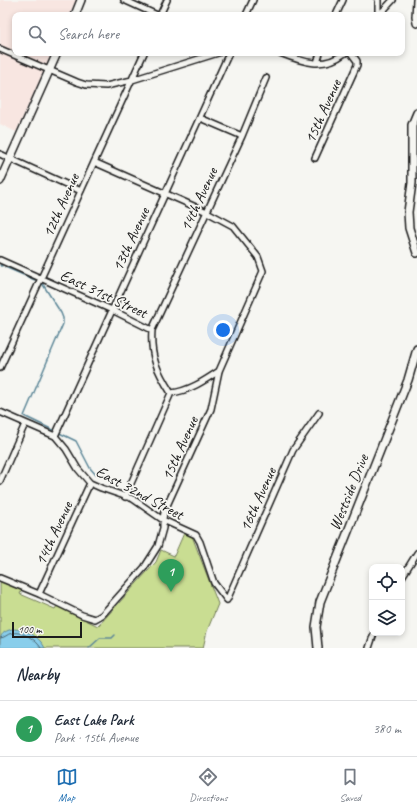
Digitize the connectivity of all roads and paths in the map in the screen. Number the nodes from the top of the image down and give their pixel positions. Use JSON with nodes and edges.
{"nodes":[{"id":1,"x":81,"y":0,"type":"edge"},
{"id":2,"x":124,"y":0,"type":"edge"},
{"id":3,"x":167,"y":0,"type":"edge"},
{"id":4,"x":253,"y":0,"type":"edge"},
{"id":5,"x":343,"y":0,"type":"edge"},
{"id":6,"x":378,"y":0,"type":"edge"},
{"id":7,"x":393,"y":0,"type":"edge"},
{"id":8,"x":417,"y":0,"type":"edge"},
{"id":9,"x":75,"y":12,"type":"edge"},
{"id":10,"x":150,"y":12,"type":"edge"},
{"id":11,"x":161,"y":12,"type":"edge"},
{"id":12,"x":247,"y":12,"type":"edge"},
{"id":13,"x":337,"y":12,"type":"edge"},
{"id":14,"x":378,"y":12,"type":"edge"},
{"id":15,"x":381,"y":12,"type":"edge"},
{"id":16,"x":417,"y":23,"type":"edge"},
{"id":17,"x":0,"y":49,"type":"edge"},
{"id":18,"x":12,"y":54,"type":"edge"},
{"id":19,"x":16,"y":56,"type":"edge"},
{"id":20,"x":56,"y":56,"type":"edge"},
{"id":21,"x":143,"y":56,"type":"edge"},
{"id":22,"x":208,"y":56,"type":"edge"},
{"id":23,"x":228,"y":56,"type":"edge"},
{"id":24,"x":289,"y":56,"type":"edge"},
{"id":25,"x":319,"y":56,"type":"edge"},
{"id":26,"x":339,"y":56,"type":"edge"},
{"id":27,"x":353,"y":56,"type":"edge"},
{"id":28,"x":317,"y":63,"type":"junction"},
{"id":29,"x":49,"y":71,"type":"junction"},
{"id":30,"x":266,"y":78,"type":"dead end"},
{"id":31,"x":132,"y":80,"type":"junction"},
{"id":32,"x":417,"y":113,"type":"edge"},
{"id":33,"x":200,"y":118,"type":"junction"},
{"id":34,"x":242,"y":136,"type":"junction"},
{"id":35,"x":0,"y":154,"type":"edge"},
{"id":36,"x":315,"y":158,"type":"dead end"},
{"id":37,"x":10,"y":159,"type":"junction"},
{"id":38,"x":94,"y":162,"type":"junction"},
{"id":39,"x":0,"y":181,"type":"edge"},
{"id":40,"x":81,"y":191,"type":"junction"},
{"id":41,"x":165,"y":194,"type":"junction"},
{"id":42,"x":207,"y":212,"type":"junction"},
{"id":43,"x":417,"y":253,"type":"edge"},
{"id":44,"x":0,"y":260,"type":"edge"},
{"id":45,"x":42,"y":279,"type":"junction"},
{"id":46,"x":112,"y":310,"type":"junction"},
{"id":47,"x":152,"y":330,"type":"junction"},
{"id":48,"x":417,"y":349,"type":"edge"},
{"id":49,"x":0,"y":366,"type":"edge"},
{"id":50,"x":219,"y":371,"type":"junction"},
{"id":51,"x":170,"y":393,"type":"junction"},
{"id":52,"x":0,"y":412,"type":"edge"},
{"id":53,"x":319,"y":413,"type":"dead end"},
{"id":54,"x":25,"y":424,"type":"junction"},
{"id":55,"x":55,"y":436,"type":"junction"},
{"id":56,"x":0,"y":481,"type":"edge"},
{"id":57,"x":90,"y":483,"type":"junction"},
{"id":58,"x":125,"y":497,"type":"junction"},
{"id":59,"x":163,"y":520,"type":"junction"},
{"id":60,"x":417,"y":553,"type":"edge"},
{"id":61,"x":405,"y":572,"type":"edge"},
{"id":62,"x":0,"y":578,"type":"edge"},
{"id":63,"x":39,"y":594,"type":"junction"},
{"id":64,"x":227,"y":600,"type":"joint"},
{"id":65,"x":373,"y":636,"type":"edge"},
{"id":66,"x":318,"y":648,"type":"edge"},
{"id":67,"x":369,"y":648,"type":"edge"}],
"edges":[{"from":1,"to":9,"type":"street"},
{"from":2,"to":10,"type":"street"},
{"from":3,"to":11,"type":"street"},
{"from":4,"to":12,"type":"street"},
{"from":5,"to":13,"type":"street"},
{"from":6,"to":14,"type":"street"},
{"from":7,"to":15,"type":"street"},
{"from":8,"to":16,"type":"street"},
{"from":17,"to":18,"type":"street"},
{"from":19,"to":29,"type":"street"},
{"from":20,"to":29,"type":"street"},
{"from":21,"to":31,"type":"street","name":"12th Avenue"},
{"from":22,"to":31,"type":"street"},
{"from":23,"to":33,"type":"street","name":"13th Avenue"},
{"from":24,"to":28,"type":"street"},
{"from":25,"to":28,"type":"street"},
{"from":26,"to":28,"type":"street"},
{"from":27,"to":36,"type":"street","name":"15th Avenue"},
{"from":29,"to":31,"type":"street"},
{"from":29,"to":37,"type":"street"},
{"from":30,"to":34,"type":"street","name":"14th Avenue"},
{"from":31,"to":38,"type":"street","name":"12th Avenue"},
{"from":32,"to":43,"type":"street"},
{"from":33,"to":34,"type":"street"},
{"from":33,"to":41,"type":"street","name":"13th Avenue"},
{"from":34,"to":42,"type":"street","name":"14th Avenue"},
{"from":35,"to":37,"type":"street"},
{"from":37,"to":39,"type":"street"},
{"from":37,"to":40,"type":"street"},
{"from":38,"to":40,"type":"street","name":"12th Avenue"},
{"from":38,"to":41,"type":"street"},
{"from":40,"to":45,"type":"street","name":"12th Avenue"},
{"from":41,"to":42,"type":"street"},
{"from":41,"to":46,"type":"street","name":"13th Avenue"},
{"from":42,"to":47,"type":"street","name":"14th Avenue"},
{"from":42,"to":50,"type":"street","name":"15th Avenue"},
{"from":44,"to":45,"type":"street","name":"East 31st Street"},
{"from":45,"to":46,"type":"street","name":"East 31st Street"},
{"from":45,"to":49,"type":"street","name":"12th Avenue"},
{"from":46,"to":47,"type":"street","name":"East 31st Street"},
{"from":46,"to":55,"type":"street","name":"13th Avenue"},
{"from":47,"to":51,"type":"street","name":"East 31st Street"},
{"from":48,"to":66,"type":"street","name":"Westside Drive"},
{"from":50,"to":51,"type":"street"},
{"from":50,"to":59,"type":"street","name":"15th Avenue"},
{"from":51,"to":58,"type":"street"},
{"from":52,"to":54,"type":"street","name":"East 32nd Street"},
{"from":53,"to":64,"type":"street","name":"16th Avenue"},
{"from":54,"to":55,"type":"street","name":"East 32nd Street"},
{"from":54,"to":56,"type":"street"},
{"from":55,"to":57,"type":"street","name":"East 32nd Street"},
{"from":57,"to":58,"type":"street","name":"East 32nd Street"},
{"from":57,"to":63,"type":"street","name":"14th Avenue"},
{"from":58,"to":59,"type":"street","name":"East 32nd Street"},
{"from":59,"to":63,"type":"street","name":"15th Avenue"},
{"from":59,"to":64,"type":"street","name":"East 32nd Street"},
{"from":60,"to":61,"type":"street"},
{"from":62,"to":63,"type":"street"},
{"from":65,"to":67,"type":"street"}]}
